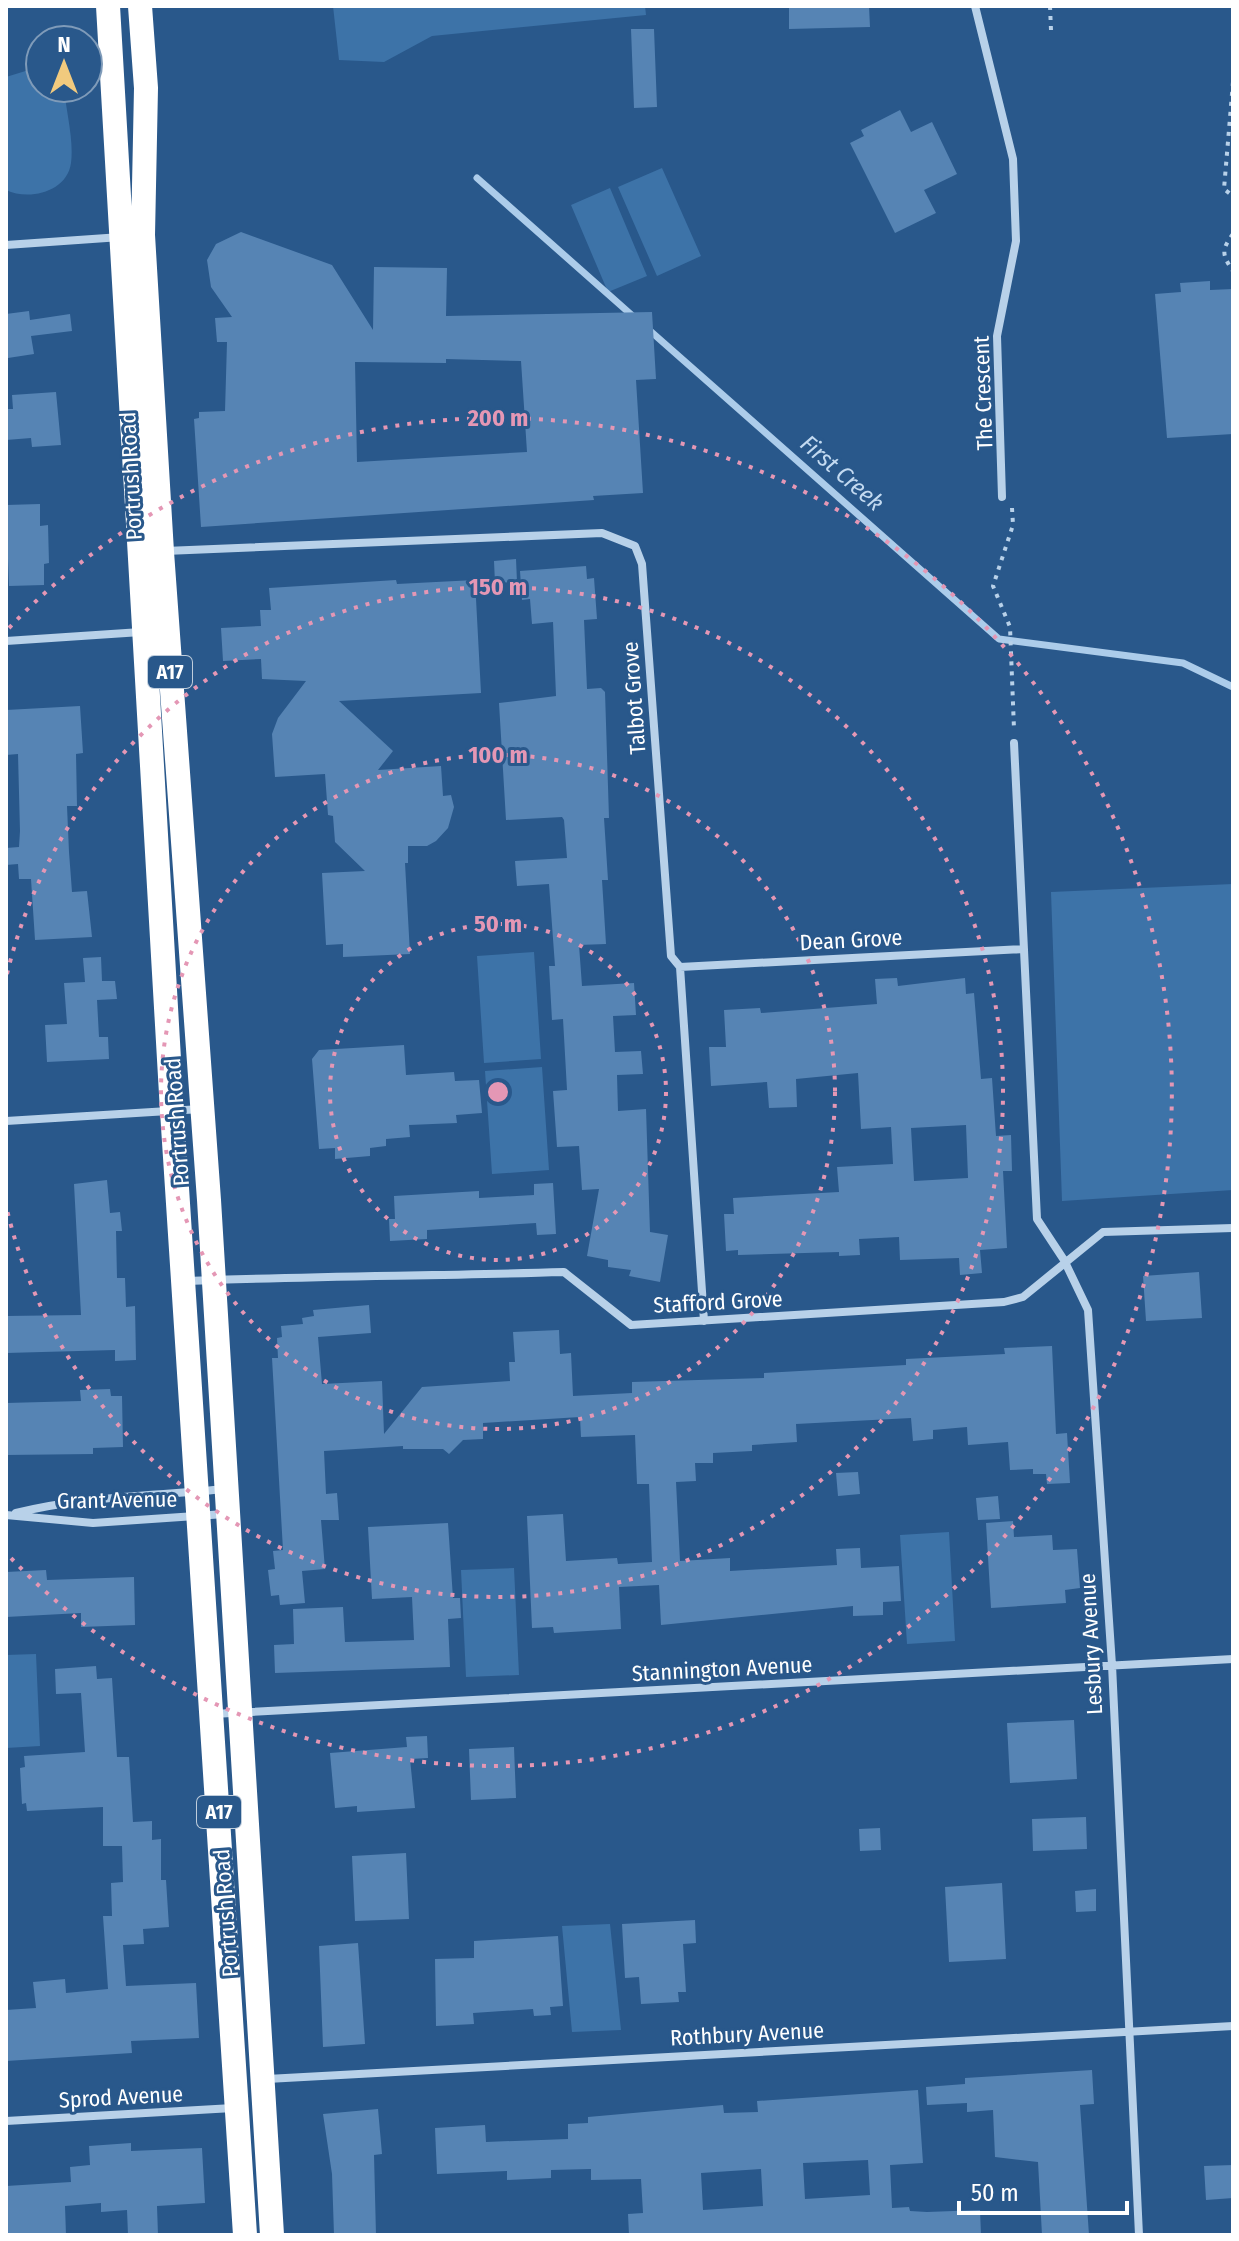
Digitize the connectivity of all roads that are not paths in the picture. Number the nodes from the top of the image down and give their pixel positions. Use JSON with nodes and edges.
{"nodes":[{"id":1,"x":108,"y":6,"type":"edge"},
{"id":2,"x":140,"y":6,"type":"edge"},
{"id":3,"x":975,"y":6,"type":"edge"},
{"id":4,"x":121,"y":237,"type":"junction"},
{"id":5,"x":6,"y":245,"type":"edge"},
{"id":6,"x":1002,"y":497,"type":"road end"},
{"id":7,"x":162,"y":552,"type":"junction"},
{"id":8,"x":145,"y":632,"type":"junction"},
{"id":9,"x":6,"y":641,"type":"edge"},
{"id":10,"x":1014,"y":743,"type":"road end"},
{"id":11,"x":1024,"y":949,"type":"junction"},
{"id":12,"x":680,"y":967,"type":"junction"},
{"id":13,"x":203,"y":1109,"type":"junction"},
{"id":14,"x":172,"y":1111,"type":"junction"},
{"id":15,"x":6,"y":1121,"type":"edge"},
{"id":16,"x":1233,"y":1228,"type":"edge"},
{"id":17,"x":1064,"y":1260,"type":"junction"},
{"id":18,"x":213,"y":1280,"type":"junction"},
{"id":19,"x":185,"y":1281,"type":"junction"},
{"id":20,"x":704,"y":1321,"type":"junction"},
{"id":21,"x":226,"y":1501,"type":"junction"},
{"id":22,"x":199,"y":1504,"type":"junction"},
{"id":23,"x":7,"y":1515,"type":"edge"},
{"id":24,"x":1233,"y":1659,"type":"edge"},
{"id":25,"x":1112,"y":1665,"type":"junction"},
{"id":26,"x":240,"y":1713,"type":"junction"},
{"id":27,"x":212,"y":1714,"type":"junction"},
{"id":28,"x":1233,"y":2026,"type":"edge"},
{"id":29,"x":1128,"y":2032,"type":"junction"},
{"id":30,"x":262,"y":2079,"type":"junction"},
{"id":31,"x":237,"y":2108,"type":"junction"},
{"id":32,"x":6,"y":2121,"type":"edge"},
{"id":33,"x":245,"y":2235,"type":"edge"},
{"id":34,"x":272,"y":2235,"type":"edge"},
{"id":35,"x":1139,"y":2235,"type":"edge"}],
"edges":[{"from":1,"to":4,"type":"highway","name":"Portrush Road","number":"A17"},
{"from":2,"to":7,"type":"highway","name":"Portrush Road","number":"A17"},
{"from":3,"to":6,"type":"street","name":"The Crescent"},
{"from":4,"to":5,"type":"street"},
{"from":4,"to":8,"type":"highway","name":"Portrush Road","number":"A17"},
{"from":7,"to":12,"type":"street","name":"Talbot Grove"},
{"from":7,"to":13,"type":"highway","name":"Portrush Road","number":"A17"},
{"from":8,"to":9,"type":"street"},
{"from":8,"to":14,"type":"highway","name":"Portrush Road","number":"A17"},
{"from":10,"to":11,"type":"street"},
{"from":11,"to":12,"type":"street","name":"Dean Grove"},
{"from":11,"to":17,"type":"street"},
{"from":12,"to":20,"type":"street","name":"Talbot Grove"},
{"from":13,"to":14,"type":"street"},
{"from":13,"to":18,"type":"highway","name":"Portrush Road","number":"A17"},
{"from":14,"to":15,"type":"street"},
{"from":14,"to":19,"type":"highway","name":"Portrush Road","number":"A17"},
{"from":16,"to":17,"type":"street","name":"Stafford Grove"},
{"from":17,"to":20,"type":"street","name":"Stafford Grove"},
{"from":17,"to":25,"type":"street","name":"Lesbury Avenue"},
{"from":18,"to":19,"type":"street","name":"Stafford Grove"},
{"from":18,"to":20,"type":"street","name":"Stafford Grove"},
{"from":18,"to":21,"type":"highway","name":"Portrush Road","number":"A17"},
{"from":19,"to":22,"type":"highway","name":"Portrush Road","number":"A17"},
{"from":21,"to":22,"type":"street","name":"Grant Avenue"},
{"from":21,"to":22,"type":"street","name":"Grant Avenue"},
{"from":21,"to":26,"type":"highway","name":"Portrush Road","number":"A17"},
{"from":22,"to":23,"type":"street","name":"Grant Avenue"},
{"from":22,"to":23,"type":"street","name":"Grant Avenue"},
{"from":22,"to":27,"type":"highway","name":"Portrush Road","number":"A17"},
{"from":24,"to":25,"type":"street","name":"Stannington Avenue"},
{"from":25,"to":26,"type":"street","name":"Stannington Avenue"},
{"from":25,"to":29,"type":"street","name":"Lesbury Avenue"},
{"from":26,"to":27,"type":"street","name":"Stannington Avenue"},
{"from":26,"to":30,"type":"highway","name":"Portrush Road","number":"A17"},
{"from":27,"to":31,"type":"highway","name":"Portrush Road","number":"A17"},
{"from":28,"to":29,"type":"street","name":"Rothbury Avenue"},
{"from":29,"to":30,"type":"street","name":"Rothbury Avenue"},
{"from":29,"to":35,"type":"street","name":"Lesbury Avenue"},
{"from":30,"to":34,"type":"highway","name":"Portrush Road","number":"A17"},
{"from":31,"to":32,"type":"street","name":"Sprod Avenue"},
{"from":31,"to":33,"type":"highway","name":"Portrush Road","number":"A17"}]}
